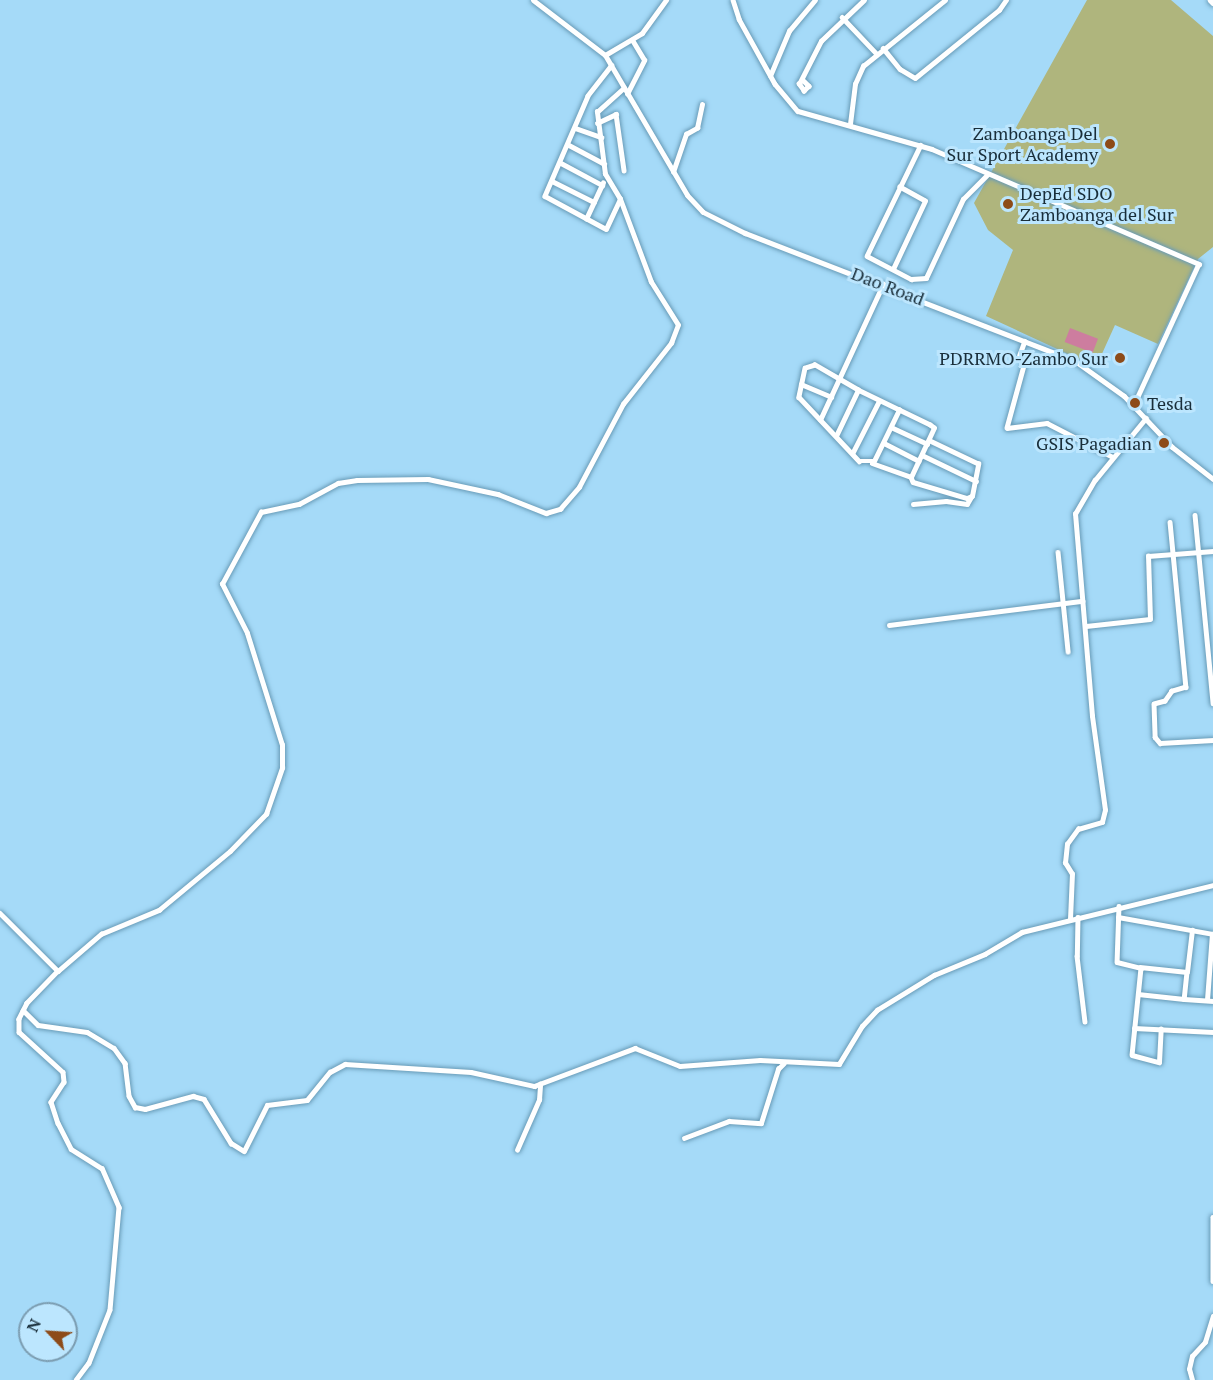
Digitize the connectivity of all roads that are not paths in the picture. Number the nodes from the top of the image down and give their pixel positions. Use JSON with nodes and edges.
{"nodes":[{"id":1,"x":533,"y":0,"type":"edge"},
{"id":2,"x":666,"y":0,"type":"edge"},
{"id":3,"x":733,"y":0,"type":"edge"},
{"id":4,"x":815,"y":0,"type":"edge"},
{"id":5,"x":864,"y":0,"type":"edge"},
{"id":6,"x":945,"y":0,"type":"edge"},
{"id":7,"x":1006,"y":0,"type":"edge"},
{"id":8,"x":842,"y":17,"type":"junction"},
{"id":9,"x":632,"y":40,"type":"junction"},
{"id":10,"x":883,"y":48,"type":"junction"},
{"id":11,"x":876,"y":53,"type":"junction"},
{"id":12,"x":605,"y":55,"type":"junction"},
{"id":13,"x":612,"y":65,"type":"junction"},
{"id":14,"x":770,"y":75,"type":"junction"},
{"id":15,"x":804,"y":81,"type":"dead end"},
{"id":16,"x":625,"y":91,"type":"junction"},
{"id":17,"x":702,"y":105,"type":"dead end"},
{"id":18,"x":597,"y":123,"type":"junction"},
{"id":19,"x":850,"y":124,"type":"junction"},
{"id":20,"x":575,"y":128,"type":"junction"},
{"id":21,"x":601,"y":137,"type":"junction"},
{"id":22,"x":568,"y":145,"type":"junction"},
{"id":23,"x":921,"y":145,"type":"junction"},
{"id":24,"x":561,"y":163,"type":"junction"},
{"id":25,"x":604,"y":164,"type":"junction"},
{"id":26,"x":624,"y":170,"type":"dead end"},
{"id":27,"x":673,"y":171,"type":"junction"},
{"id":28,"x":987,"y":175,"type":"junction"},
{"id":29,"x":605,"y":177,"type":"junction"},
{"id":30,"x":552,"y":181,"type":"junction"},
{"id":31,"x":602,"y":185,"type":"junction"},
{"id":32,"x":900,"y":187,"type":"junction"},
{"id":33,"x":620,"y":199,"type":"junction"},
{"id":34,"x":594,"y":202,"type":"junction"},
{"id":35,"x":586,"y":219,"type":"junction"},
{"id":36,"x":893,"y":269,"type":"junction"},
{"id":37,"x":883,"y":284,"type":"junction"},
{"id":38,"x":1026,"y":341,"type":"junction"},
{"id":39,"x":838,"y":379,"type":"junction"},
{"id":40,"x":801,"y":384,"type":"junction"},
{"id":41,"x":858,"y":390,"type":"junction"},
{"id":42,"x":831,"y":397,"type":"junction"},
{"id":43,"x":879,"y":401,"type":"junction"},
{"id":44,"x":1134,"y":405,"type":"junction"},
{"id":45,"x":899,"y":410,"type":"junction"},
{"id":46,"x":1146,"y":418,"type":"junction"},
{"id":47,"x":820,"y":420,"type":"junction"},
{"id":48,"x":891,"y":427,"type":"junction"},
{"id":49,"x":836,"y":436,"type":"junction"},
{"id":50,"x":884,"y":443,"type":"junction"},
{"id":51,"x":928,"y":443,"type":"junction"},
{"id":52,"x":853,"y":452,"type":"junction"},
{"id":53,"x":922,"y":455,"type":"junction"},
{"id":54,"x":1113,"y":457,"type":"junction"},
{"id":55,"x":919,"y":461,"type":"junction"},
{"id":56,"x":872,"y":463,"type":"junction"},
{"id":57,"x":911,"y":477,"type":"junction"},
{"id":58,"x":1213,"y":479,"type":"edge"},
{"id":59,"x":976,"y":481,"type":"junction"},
{"id":60,"x":971,"y":497,"type":"junction"},
{"id":61,"x":913,"y":504,"type":"dead end"},
{"id":62,"x":1195,"y":515,"type":"dead end"},
{"id":63,"x":1170,"y":522,"type":"dead end"},
{"id":64,"x":1199,"y":550,"type":"junction"},
{"id":65,"x":1213,"y":551,"type":"edge"},
{"id":66,"x":1058,"y":552,"type":"dead end"},
{"id":67,"x":1174,"y":552,"type":"junction"},
{"id":68,"x":1083,"y":601,"type":"junction"},
{"id":69,"x":1062,"y":603,"type":"junction"},
{"id":70,"x":889,"y":626,"type":"dead end"},
{"id":71,"x":1086,"y":626,"type":"junction"},
{"id":72,"x":1068,"y":651,"type":"dead end"},
{"id":73,"x":1213,"y":703,"type":"edge"},
{"id":74,"x":1213,"y":740,"type":"edge"},
{"id":75,"x":1213,"y":885,"type":"edge"},
{"id":76,"x":1119,"y":906,"type":"junction"},
{"id":77,"x":0,"y":913,"type":"edge"},
{"id":78,"x":1078,"y":916,"type":"junction"},
{"id":79,"x":1118,"y":917,"type":"junction"},
{"id":80,"x":1070,"y":919,"type":"junction"},
{"id":81,"x":1192,"y":930,"type":"junction"},
{"id":82,"x":1213,"y":934,"type":"edge"},
{"id":83,"x":1140,"y":967,"type":"junction"},
{"id":84,"x":58,"y":971,"type":"junction"},
{"id":85,"x":1187,"y":972,"type":"junction"},
{"id":86,"x":1138,"y":994,"type":"junction"},
{"id":87,"x":1184,"y":999,"type":"junction"},
{"id":88,"x":1207,"y":1000,"type":"junction"},
{"id":89,"x":1213,"y":1001,"type":"edge"},
{"id":90,"x":23,"y":1010,"type":"junction"},
{"id":91,"x":1085,"y":1022,"type":"dead end"},
{"id":92,"x":1134,"y":1028,"type":"junction"},
{"id":93,"x":1161,"y":1029,"type":"junction"},
{"id":94,"x":1213,"y":1032,"type":"edge"},
{"id":95,"x":784,"y":1063,"type":"junction"},
{"id":96,"x":540,"y":1084,"type":"junction"},
{"id":97,"x":684,"y":1138,"type":"dead end"},
{"id":98,"x":517,"y":1150,"type":"dead end"},
{"id":99,"x":1213,"y":1217,"type":"edge"},
{"id":100,"x":1213,"y":1281,"type":"edge"},
{"id":101,"x":1213,"y":1316,"type":"edge"},
{"id":102,"x":76,"y":1380,"type":"edge"},
{"id":103,"x":1192,"y":1380,"type":"edge"}],
"edges":[{"from":1,"to":12,"type":"street","name":"Dao Road"},
{"from":2,"to":9,"type":"street"},
{"from":3,"to":14,"type":"street"},
{"from":4,"to":14,"type":"street"},
{"from":5,"to":8,"type":"street"},
{"from":6,"to":10,"type":"street"},
{"from":7,"to":10,"type":"street"},
{"from":8,"to":11,"type":"street"},
{"from":8,"to":15,"type":"street"},
{"from":9,"to":12,"type":"street"},
{"from":9,"to":16,"type":"street"},
{"from":10,"to":11,"type":"street"},
{"from":11,"to":19,"type":"street"},
{"from":12,"to":13,"type":"street","name":"Dao Road"},
{"from":13,"to":16,"type":"street","name":"Dao Road"},
{"from":13,"to":20,"type":"street"},
{"from":14,"to":19,"type":"street"},
{"from":16,"to":18,"type":"street"},
{"from":16,"to":27,"type":"street","name":"Dao Road"},
{"from":17,"to":27,"type":"street"},
{"from":18,"to":21,"type":"street"},
{"from":18,"to":26,"type":"street"},
{"from":19,"to":23,"type":"street"},
{"from":20,"to":21,"type":"street"},
{"from":20,"to":22,"type":"street"},
{"from":21,"to":25,"type":"street"},
{"from":22,"to":24,"type":"street"},
{"from":22,"to":25,"type":"street"},
{"from":23,"to":28,"type":"street"},
{"from":23,"to":32,"type":"street"},
{"from":24,"to":30,"type":"street"},
{"from":24,"to":31,"type":"street"},
{"from":25,"to":29,"type":"street"},
{"from":27,"to":37,"type":"street","name":"Dao Road"},
{"from":28,"to":36,"type":"street"},
{"from":28,"to":44,"type":"street"},
{"from":29,"to":31,"type":"street"},
{"from":29,"to":33,"type":"street"},
{"from":30,"to":34,"type":"street"},
{"from":30,"to":35,"type":"street"},
{"from":31,"to":34,"type":"street"},
{"from":32,"to":36,"type":"street"},
{"from":32,"to":36,"type":"street"},
{"from":33,"to":35,"type":"street"},
{"from":33,"to":84,"type":"street"},
{"from":34,"to":35,"type":"street"},
{"from":37,"to":38,"type":"street","name":"Dao Road"},
{"from":37,"to":39,"type":"street"},
{"from":38,"to":44,"type":"street","name":"Dao Road"},
{"from":38,"to":54,"type":"street"},
{"from":39,"to":40,"type":"street"},
{"from":39,"to":41,"type":"street"},
{"from":39,"to":42,"type":"street"},
{"from":40,"to":42,"type":"street"},
{"from":40,"to":47,"type":"street"},
{"from":41,"to":43,"type":"street"},
{"from":41,"to":49,"type":"street"},
{"from":42,"to":47,"type":"street"},
{"from":43,"to":45,"type":"street"},
{"from":43,"to":52,"type":"street"},
{"from":44,"to":46,"type":"street","name":"Dao Road"},
{"from":45,"to":48,"type":"street"},
{"from":45,"to":51,"type":"street"},
{"from":46,"to":54,"type":"street"},
{"from":46,"to":58,"type":"street","name":"Dao Road"},
{"from":47,"to":49,"type":"street"},
{"from":48,"to":50,"type":"street"},
{"from":48,"to":51,"type":"street"},
{"from":49,"to":52,"type":"street"},
{"from":50,"to":55,"type":"street"},
{"from":50,"to":56,"type":"street"},
{"from":51,"to":53,"type":"street"},
{"from":51,"to":59,"type":"street"},
{"from":52,"to":56,"type":"street"},
{"from":53,"to":55,"type":"street"},
{"from":53,"to":59,"type":"street"},
{"from":54,"to":68,"type":"street"},
{"from":55,"to":57,"type":"street"},
{"from":56,"to":57,"type":"street"},
{"from":57,"to":60,"type":"street"},
{"from":59,"to":60,"type":"street"},
{"from":60,"to":61,"type":"street"},
{"from":62,"to":64,"type":"street"},
{"from":63,"to":67,"type":"street"},
{"from":64,"to":65,"type":"street"},
{"from":64,"to":67,"type":"street"},
{"from":64,"to":73,"type":"street"},
{"from":66,"to":69,"type":"street"},
{"from":67,"to":71,"type":"street"},
{"from":67,"to":74,"type":"street"},
{"from":68,"to":69,"type":"street"},
{"from":68,"to":71,"type":"street"},
{"from":69,"to":70,"type":"street"},
{"from":69,"to":72,"type":"street"},
{"from":71,"to":80,"type":"street"},
{"from":75,"to":76,"type":"street"},
{"from":76,"to":78,"type":"street"},
{"from":76,"to":79,"type":"street"},
{"from":77,"to":84,"type":"street"},
{"from":78,"to":80,"type":"street"},
{"from":78,"to":91,"type":"street"},
{"from":79,"to":81,"type":"street"},
{"from":79,"to":83,"type":"street"},
{"from":80,"to":95,"type":"street"},
{"from":81,"to":82,"type":"street"},
{"from":81,"to":85,"type":"street"},
{"from":82,"to":88,"type":"street"},
{"from":83,"to":85,"type":"street"},
{"from":83,"to":86,"type":"street"},
{"from":84,"to":90,"type":"street"},
{"from":85,"to":87,"type":"street"},
{"from":86,"to":87,"type":"street"},
{"from":86,"to":92,"type":"street"},
{"from":87,"to":88,"type":"street"},
{"from":88,"to":89,"type":"street"},
{"from":90,"to":96,"type":"street"},
{"from":90,"to":102,"type":"street"},
{"from":92,"to":93,"type":"street"},
{"from":92,"to":93,"type":"street"},
{"from":93,"to":94,"type":"street"},
{"from":95,"to":96,"type":"street"},
{"from":95,"to":97,"type":"street"},
{"from":96,"to":98,"type":"street"},
{"from":99,"to":100,"type":"street"},
{"from":101,"to":103,"type":"street"}]}
